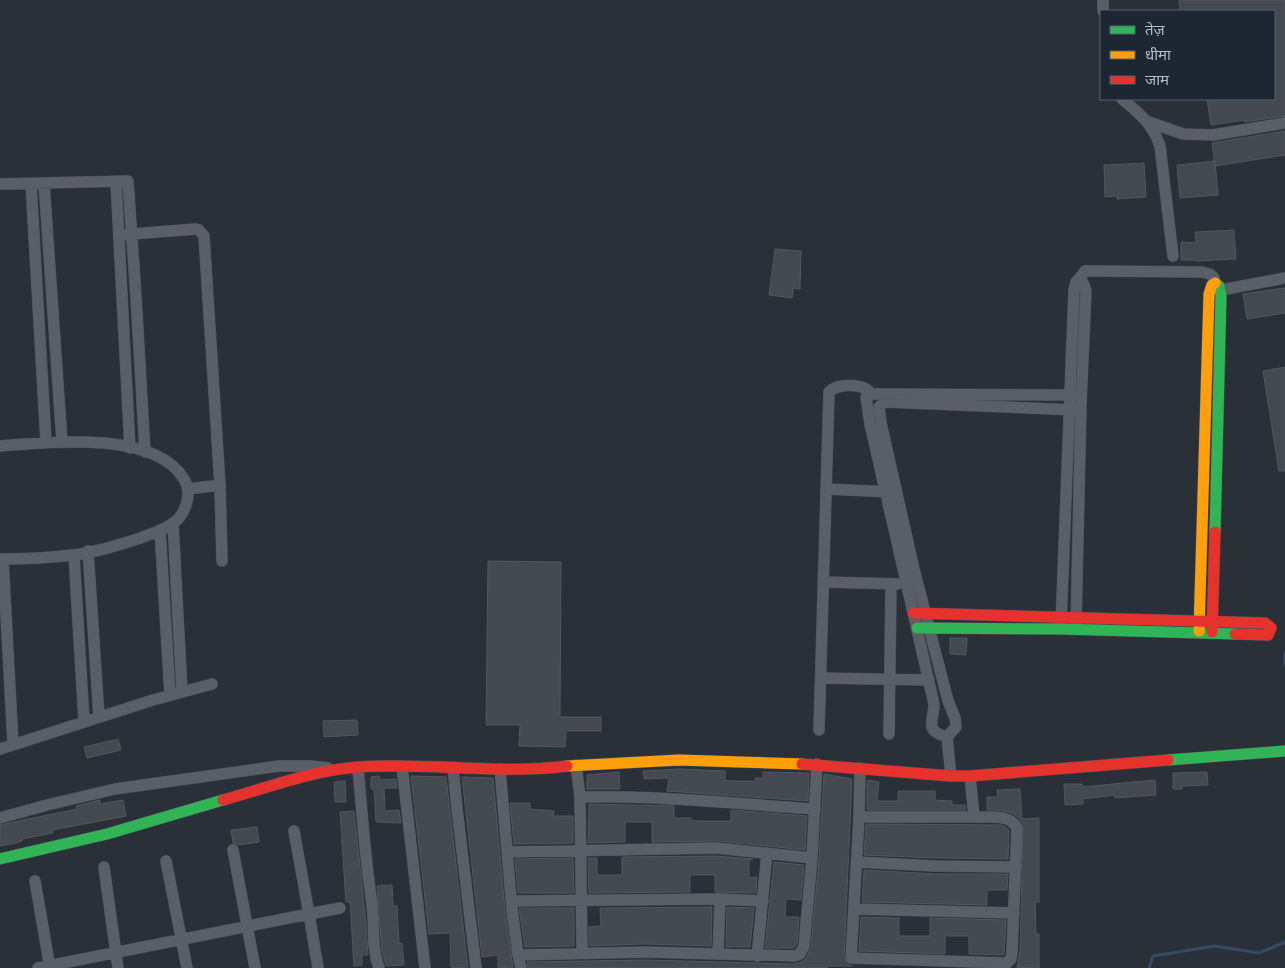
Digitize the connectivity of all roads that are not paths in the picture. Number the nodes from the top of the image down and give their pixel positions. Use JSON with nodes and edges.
{"nodes":[{"id":1,"x":1123,"y":100,"type":"edge"},
{"id":2,"x":1149,"y":122,"type":"junction"},
{"id":3,"x":1285,"y":124,"type":"edge"},
{"id":4,"x":122,"y":181,"type":"junction"},
{"id":5,"x":0,"y":184,"type":"edge"},
{"id":6,"x":31,"y":184,"type":"junction"},
{"id":7,"x":44,"y":184,"type":"junction"},
{"id":8,"x":119,"y":235,"type":"junction"},
{"id":9,"x":132,"y":235,"type":"junction"},
{"id":10,"x":1173,"y":256,"type":"dead end"},
{"id":11,"x":1285,"y":278,"type":"edge"},
{"id":12,"x":1218,"y":286,"type":"junction"},
{"id":13,"x":871,"y":394,"type":"junction"},
{"id":14,"x":1076,"y":395,"type":"junction"},
{"id":15,"x":1075,"y":410,"type":"junction"},
{"id":16,"x":46,"y":442,"type":"junction"},
{"id":17,"x":62,"y":442,"type":"junction"},
{"id":18,"x":0,"y":446,"type":"edge"},
{"id":19,"x":130,"y":448,"type":"junction"},
{"id":20,"x":145,"y":452,"type":"junction"},
{"id":21,"x":220,"y":485,"type":"junction"},
{"id":22,"x":826,"y":489,"type":"junction"},
{"id":23,"x":188,"y":490,"type":"junction"},
{"id":24,"x":891,"y":491,"type":"junction"},
{"id":25,"x":173,"y":524,"type":"junction"},
{"id":26,"x":160,"y":530,"type":"junction"},
{"id":27,"x":88,"y":551,"type":"junction"},
{"id":28,"x":74,"y":555,"type":"junction"},
{"id":29,"x":1,"y":559,"type":"edge"},
{"id":30,"x":222,"y":561,"type":"dead end"},
{"id":31,"x":824,"y":582,"type":"junction"},
{"id":32,"x":912,"y":583,"type":"junction"},
{"id":33,"x":891,"y":584,"type":"junction"},
{"id":34,"x":926,"y":612,"type":"junction"},
{"id":35,"x":913,"y":613,"type":"junction"},
{"id":36,"x":1062,"y":616,"type":"junction"},
{"id":37,"x":1076,"y":617,"type":"junction"},
{"id":38,"x":929,"y":627,"type":"junction"},
{"id":39,"x":1200,"y":627,"type":"junction"},
{"id":40,"x":917,"y":628,"type":"junction"},
{"id":41,"x":1061,"y":629,"type":"junction"},
{"id":42,"x":1076,"y":629,"type":"junction"},
{"id":43,"x":821,"y":678,"type":"junction"},
{"id":44,"x":890,"y":679,"type":"junction"},
{"id":45,"x":929,"y":680,"type":"junction"},
{"id":46,"x":212,"y":684,"type":"dead end"},
{"id":47,"x":182,"y":692,"type":"junction"},
{"id":48,"x":170,"y":695,"type":"junction"},
{"id":49,"x":99,"y":717,"type":"junction"},
{"id":50,"x":84,"y":721,"type":"junction"},
{"id":51,"x":819,"y":730,"type":"dead end"},
{"id":52,"x":889,"y":734,"type":"dead end"},
{"id":53,"x":947,"y":737,"type":"junction"},
{"id":54,"x":13,"y":744,"type":"junction"},
{"id":55,"x":0,"y":749,"type":"edge"},
{"id":56,"x":1285,"y":751,"type":"edge"},
{"id":57,"x":817,"y":764,"type":"junction"},
{"id":58,"x":576,"y":765,"type":"junction"},
{"id":59,"x":402,"y":766,"type":"junction"},
{"id":60,"x":358,"y":767,"type":"junction"},
{"id":61,"x":453,"y":767,"type":"junction"},
{"id":62,"x":860,"y":768,"type":"junction"},
{"id":63,"x":500,"y":769,"type":"junction"},
{"id":64,"x":335,"y":770,"type":"junction"},
{"id":65,"x":951,"y":776,"type":"junction"},
{"id":66,"x":970,"y":776,"type":"junction"},
{"id":67,"x":580,"y":797,"type":"junction"},
{"id":68,"x":814,"y":809,"type":"junction"},
{"id":69,"x":859,"y":817,"type":"junction"},
{"id":70,"x":974,"y":817,"type":"junction"},
{"id":71,"x":0,"y":818,"type":"edge"},
{"id":72,"x":294,"y":831,"type":"dead end"},
{"id":73,"x":233,"y":850,"type":"dead end"},
{"id":74,"x":581,"y":851,"type":"junction"},
{"id":75,"x":507,"y":852,"type":"junction"},
{"id":76,"x":767,"y":853,"type":"junction"},
{"id":77,"x":812,"y":858,"type":"junction"},
{"id":78,"x":0,"y":859,"type":"edge"},
{"id":79,"x":166,"y":861,"type":"dead end"},
{"id":80,"x":856,"y":862,"type":"junction"},
{"id":81,"x":104,"y":867,"type":"dead end"},
{"id":82,"x":1016,"y":867,"type":"junction"},
{"id":83,"x":35,"y":881,"type":"dead end"},
{"id":84,"x":720,"y":900,"type":"junction"},
{"id":85,"x":512,"y":901,"type":"junction"},
{"id":86,"x":762,"y":901,"type":"junction"},
{"id":87,"x":582,"y":902,"type":"junction"},
{"id":88,"x":340,"y":908,"type":"dead end"},
{"id":89,"x":854,"y":908,"type":"junction"},
{"id":90,"x":1014,"y":913,"type":"junction"},
{"id":91,"x":309,"y":914,"type":"junction"},
{"id":92,"x":247,"y":926,"type":"junction"},
{"id":93,"x":181,"y":940,"type":"junction"},
{"id":94,"x":115,"y":953,"type":"junction"},
{"id":95,"x":582,"y":953,"type":"junction"},
{"id":96,"x":718,"y":954,"type":"junction"},
{"id":97,"x":518,"y":955,"type":"junction"},
{"id":98,"x":757,"y":956,"type":"junction"},
{"id":99,"x":850,"y":963,"type":"edge"},
{"id":100,"x":46,"y":967,"type":"edge"},
{"id":101,"x":118,"y":968,"type":"edge"},
{"id":102,"x":187,"y":968,"type":"edge"},
{"id":103,"x":254,"y":968,"type":"edge"},
{"id":104,"x":318,"y":968,"type":"edge"},
{"id":105,"x":379,"y":968,"type":"edge"},
{"id":106,"x":425,"y":968,"type":"edge"},
{"id":107,"x":476,"y":968,"type":"edge"},
{"id":108,"x":521,"y":968,"type":"edge"}],
"edges":[{"from":1,"to":2,"type":"street"},
{"from":2,"to":3,"type":"street"},
{"from":2,"to":10,"type":"street"},
{"from":4,"to":7,"type":"street"},
{"from":4,"to":8,"type":"street"},
{"from":4,"to":9,"type":"street"},
{"from":5,"to":6,"type":"street"},
{"from":6,"to":7,"type":"street"},
{"from":6,"to":16,"type":"street"},
{"from":7,"to":17,"type":"street"},
{"from":8,"to":9,"type":"street"},
{"from":8,"to":19,"type":"street"},
{"from":9,"to":20,"type":"street"},
{"from":9,"to":21,"type":"street"},
{"from":11,"to":12,"type":"street"},
{"from":12,"to":14,"type":"street"},
{"from":12,"to":39,"type":"street"},
{"from":12,"to":39,"type":"street"},
{"from":13,"to":14,"type":"street"},
{"from":13,"to":22,"type":"street"},
{"from":13,"to":24,"type":"street"},
{"from":14,"to":15,"type":"street"},
{"from":15,"to":24,"type":"street"},
{"from":15,"to":36,"type":"street"},
{"from":15,"to":37,"type":"street"},
{"from":16,"to":17,"type":"street"},
{"from":16,"to":18,"type":"street"},
{"from":17,"to":19,"type":"street"},
{"from":19,"to":20,"type":"street"},
{"from":20,"to":23,"type":"street"},
{"from":21,"to":23,"type":"street"},
{"from":21,"to":30,"type":"street"},
{"from":22,"to":24,"type":"street"},
{"from":22,"to":31,"type":"street"},
{"from":23,"to":25,"type":"street"},
{"from":24,"to":32,"type":"street"},
{"from":25,"to":26,"type":"street"},
{"from":25,"to":47,"type":"street"},
{"from":26,"to":27,"type":"street"},
{"from":26,"to":48,"type":"street"},
{"from":27,"to":28,"type":"street"},
{"from":27,"to":49,"type":"street"},
{"from":28,"to":29,"type":"street"},
{"from":28,"to":50,"type":"street"},
{"from":29,"to":54,"type":"street"},
{"from":31,"to":33,"type":"street"},
{"from":31,"to":43,"type":"street"},
{"from":32,"to":33,"type":"street"},
{"from":32,"to":34,"type":"street"},
{"from":32,"to":35,"type":"street"},
{"from":33,"to":44,"type":"street"},
{"from":34,"to":35,"type":"street"},
{"from":34,"to":36,"type":"street"},
{"from":34,"to":38,"type":"street"},
{"from":35,"to":40,"type":"street"},
{"from":36,"to":37,"type":"street"},
{"from":36,"to":41,"type":"street"},
{"from":37,"to":39,"type":"street"},
{"from":37,"to":42,"type":"street"},
{"from":38,"to":40,"type":"street"},
{"from":38,"to":41,"type":"street"},
{"from":38,"to":53,"type":"street"},
{"from":39,"to":42,"type":"street"},
{"from":40,"to":45,"type":"street"},
{"from":41,"to":42,"type":"street"},
{"from":43,"to":44,"type":"street"},
{"from":43,"to":51,"type":"street"},
{"from":44,"to":45,"type":"street"},
{"from":44,"to":52,"type":"street"},
{"from":45,"to":53,"type":"street"},
{"from":46,"to":47,"type":"street"},
{"from":47,"to":48,"type":"street"},
{"from":48,"to":49,"type":"street"},
{"from":49,"to":50,"type":"street"},
{"from":50,"to":54,"type":"street"},
{"from":53,"to":65,"type":"street"},
{"from":54,"to":55,"type":"street"},
{"from":56,"to":66,"type":"street"},
{"from":57,"to":58,"type":"street"},
{"from":57,"to":62,"type":"street"},
{"from":57,"to":68,"type":"street"},
{"from":58,"to":63,"type":"street"},
{"from":58,"to":67,"type":"street"},
{"from":59,"to":60,"type":"street"},
{"from":59,"to":61,"type":"street"},
{"from":59,"to":106,"type":"street"},
{"from":60,"to":64,"type":"street"},
{"from":60,"to":105,"type":"street"},
{"from":61,"to":63,"type":"street"},
{"from":61,"to":107,"type":"street"},
{"from":62,"to":65,"type":"street"},
{"from":62,"to":69,"type":"street"},
{"from":63,"to":75,"type":"street"},
{"from":64,"to":71,"type":"street"},
{"from":64,"to":78,"type":"street"},
{"from":65,"to":66,"type":"street"},
{"from":66,"to":70,"type":"street"},
{"from":67,"to":68,"type":"street"},
{"from":67,"to":74,"type":"street"},
{"from":68,"to":77,"type":"street"},
{"from":69,"to":70,"type":"street"},
{"from":69,"to":80,"type":"street"},
{"from":70,"to":82,"type":"street"},
{"from":72,"to":91,"type":"street"},
{"from":73,"to":92,"type":"street"},
{"from":74,"to":75,"type":"street"},
{"from":74,"to":76,"type":"street"},
{"from":74,"to":87,"type":"street"},
{"from":75,"to":85,"type":"street"},
{"from":76,"to":77,"type":"street"},
{"from":76,"to":86,"type":"street"},
{"from":77,"to":98,"type":"street"},
{"from":79,"to":93,"type":"street"},
{"from":80,"to":82,"type":"street"},
{"from":80,"to":89,"type":"street"},
{"from":81,"to":94,"type":"street"},
{"from":82,"to":90,"type":"street"},
{"from":83,"to":100,"type":"street"},
{"from":84,"to":86,"type":"street"},
{"from":84,"to":87,"type":"street"},
{"from":84,"to":96,"type":"street"},
{"from":85,"to":87,"type":"street"},
{"from":85,"to":97,"type":"street"},
{"from":86,"to":98,"type":"street"},
{"from":87,"to":95,"type":"street"},
{"from":88,"to":91,"type":"street"},
{"from":89,"to":90,"type":"street"},
{"from":89,"to":99,"type":"street"},
{"from":90,"to":99,"type":"street"},
{"from":91,"to":92,"type":"street"},
{"from":91,"to":104,"type":"street"},
{"from":92,"to":93,"type":"street"},
{"from":92,"to":103,"type":"street"},
{"from":93,"to":94,"type":"street"},
{"from":93,"to":102,"type":"street"},
{"from":94,"to":100,"type":"street"},
{"from":94,"to":101,"type":"street"},
{"from":95,"to":96,"type":"street"},
{"from":95,"to":97,"type":"street"},
{"from":96,"to":98,"type":"street"},
{"from":97,"to":108,"type":"street"}]}
